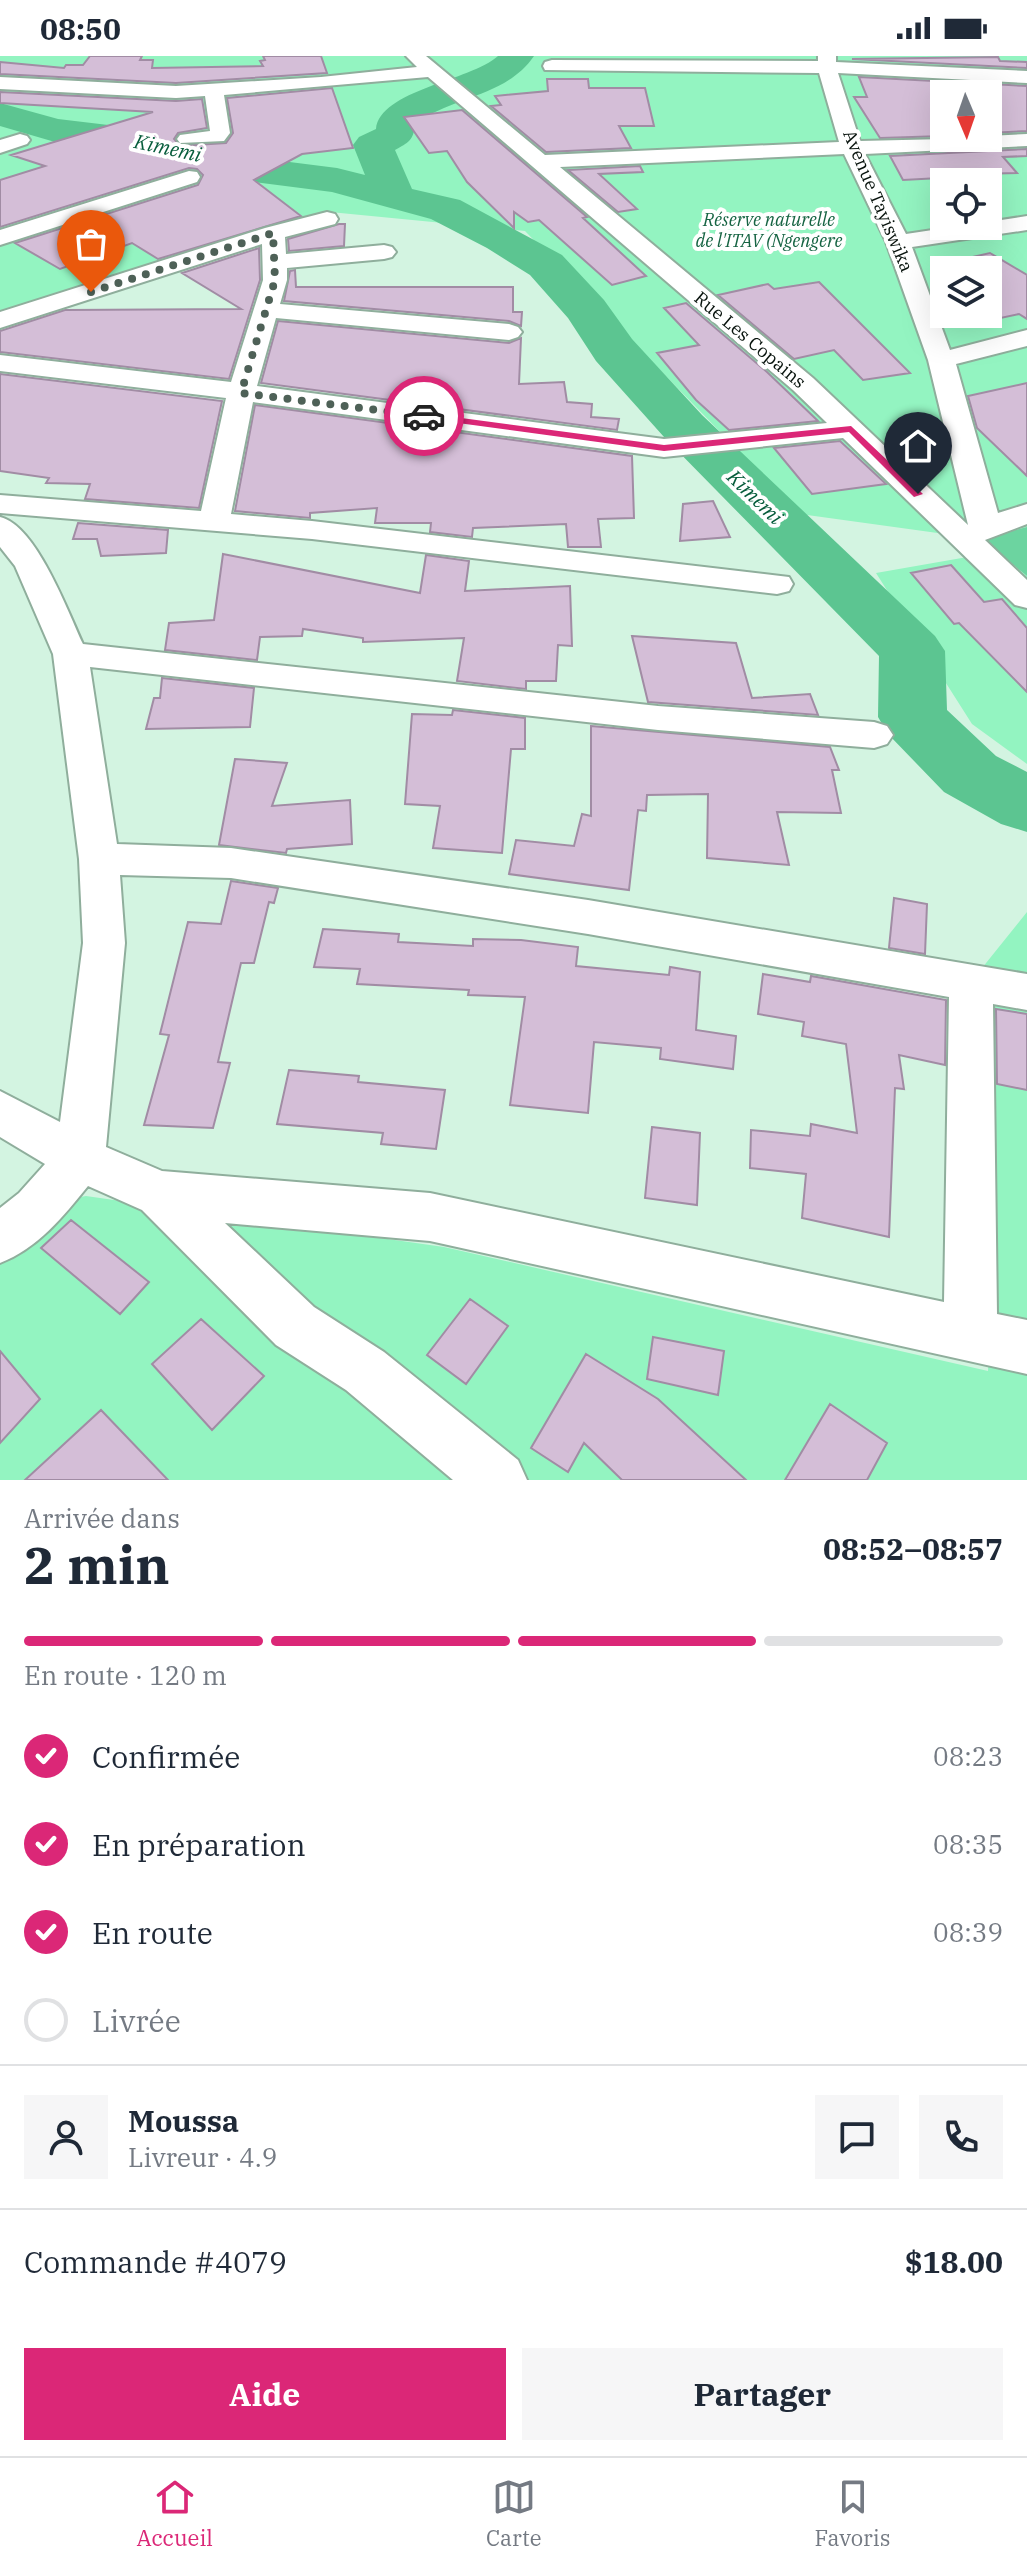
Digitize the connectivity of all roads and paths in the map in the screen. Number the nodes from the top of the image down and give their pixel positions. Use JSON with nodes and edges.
{"nodes":[{"id":1,"x":415,"y":56,"type":"edge"},
{"id":2,"x":827,"y":62,"type":"edge"},
{"id":3,"x":29,"y":65,"type":"dead end"},
{"id":4,"x":552,"y":66,"type":"dead end"},
{"id":5,"x":1027,"y":77,"type":"edge"},
{"id":6,"x":218,"y":82,"type":"junction"},
{"id":7,"x":446,"y":82,"type":"junction"},
{"id":8,"x":1,"y":83,"type":"edge"},
{"id":9,"x":187,"y":139,"type":"dead end"},
{"id":10,"x":1027,"y":140,"type":"edge"},
{"id":11,"x":851,"y":147,"type":"junction"},
{"id":12,"x":539,"y":162,"type":"junction"},
{"id":13,"x":189,"y":177,"type":"dead end"},
{"id":14,"x":327,"y":219,"type":"dead end"},
{"id":15,"x":1027,"y":223,"type":"edge"},
{"id":16,"x":273,"y":233,"type":"junction"},
{"id":17,"x":0,"y":238,"type":"edge"},
{"id":18,"x":898,"y":242,"type":"junction"},
{"id":19,"x":384,"y":252,"type":"dead end"},
{"id":20,"x":274,"y":262,"type":"junction"},
{"id":21,"x":267,"y":310,"type":"junction"},
{"id":22,"x":0,"y":320,"type":"edge"},
{"id":23,"x":509,"y":332,"type":"dead end"},
{"id":24,"x":1027,"y":338,"type":"edge"},
{"id":25,"x":941,"y":360,"type":"junction"},
{"id":26,"x":0,"y":363,"type":"edge"},
{"id":27,"x":241,"y":393,"type":"junction"},
{"id":28,"x":851,"y":429,"type":"junction"},
{"id":29,"x":0,"y":504,"type":"edge"},
{"id":30,"x":1027,"y":513,"type":"edge"},
{"id":31,"x":214,"y":521,"type":"junction"},
{"id":32,"x":0,"y":526,"type":"edge"},
{"id":33,"x":974,"y":533,"type":"junction"},
{"id":34,"x":777,"y":584,"type":"dead end"},
{"id":35,"x":1027,"y":598,"type":"edge"},
{"id":36,"x":70,"y":654,"type":"junction"},
{"id":37,"x":874,"y":735,"type":"dead end"},
{"id":38,"x":99,"y":859,"type":"junction"},
{"id":39,"x":971,"y":983,"type":"junction"},
{"id":40,"x":1027,"y":992,"type":"edge"},
{"id":41,"x":0,"y":1112,"type":"edge"},
{"id":42,"x":80,"y":1159,"type":"junction"},
{"id":43,"x":160,"y":1194,"type":"junction"},
{"id":44,"x":0,"y":1239,"type":"edge"},
{"id":45,"x":970,"y":1335,"type":"junction"},
{"id":46,"x":1027,"y":1347,"type":"edge"},
{"id":47,"x":498,"y":1480,"type":"edge"}],
"edges":[{"from":1,"to":7,"type":"street","name":"Rue Les Copains"},
{"from":2,"to":4,"type":"street"},
{"from":2,"to":5,"type":"street"},
{"from":2,"to":11,"type":"street","name":"Avenue Tayiswika"},
{"from":3,"to":8,"type":"street"},
{"from":6,"to":7,"type":"street"},
{"from":6,"to":8,"type":"street"},
{"from":6,"to":9,"type":"street"},
{"from":7,"to":12,"type":"street","name":"Rue Les Copains"},
{"from":10,"to":11,"type":"street"},
{"from":11,"to":12,"type":"street"},
{"from":11,"to":18,"type":"street","name":"Avenue Tayiswika"},
{"from":12,"to":28,"type":"street","name":"Rue Les Copains"},
{"from":13,"to":17,"type":"street"},
{"from":14,"to":16,"type":"street"},
{"from":15,"to":18,"type":"street"},
{"from":16,"to":20,"type":"street"},
{"from":16,"to":22,"type":"street"},
{"from":18,"to":25,"type":"street","name":"Avenue Tayiswika"},
{"from":19,"to":20,"type":"street"},
{"from":20,"to":21,"type":"street"},
{"from":21,"to":23,"type":"street"},
{"from":21,"to":27,"type":"street"},
{"from":24,"to":25,"type":"street"},
{"from":25,"to":33,"type":"street","name":"Avenue Tayiswika"},
{"from":26,"to":27,"type":"street"},
{"from":27,"to":28,"type":"street"},
{"from":27,"to":31,"type":"street"},
{"from":28,"to":33,"type":"street","name":"Rue Les Copains"},
{"from":29,"to":31,"type":"street"},
{"from":30,"to":33,"type":"street"},
{"from":31,"to":34,"type":"street"},
{"from":32,"to":36,"type":"street"},
{"from":33,"to":35,"type":"street","name":"Rue Les Copains"},
{"from":36,"to":37,"type":"street"},
{"from":36,"to":38,"type":"street"},
{"from":38,"to":39,"type":"street"},
{"from":38,"to":42,"type":"street"},
{"from":39,"to":40,"type":"street"},
{"from":39,"to":45,"type":"street"},
{"from":41,"to":42,"type":"street"},
{"from":42,"to":43,"type":"street"},
{"from":42,"to":44,"type":"street"},
{"from":43,"to":45,"type":"street"},
{"from":43,"to":47,"type":"street"},
{"from":45,"to":46,"type":"street"}]}
